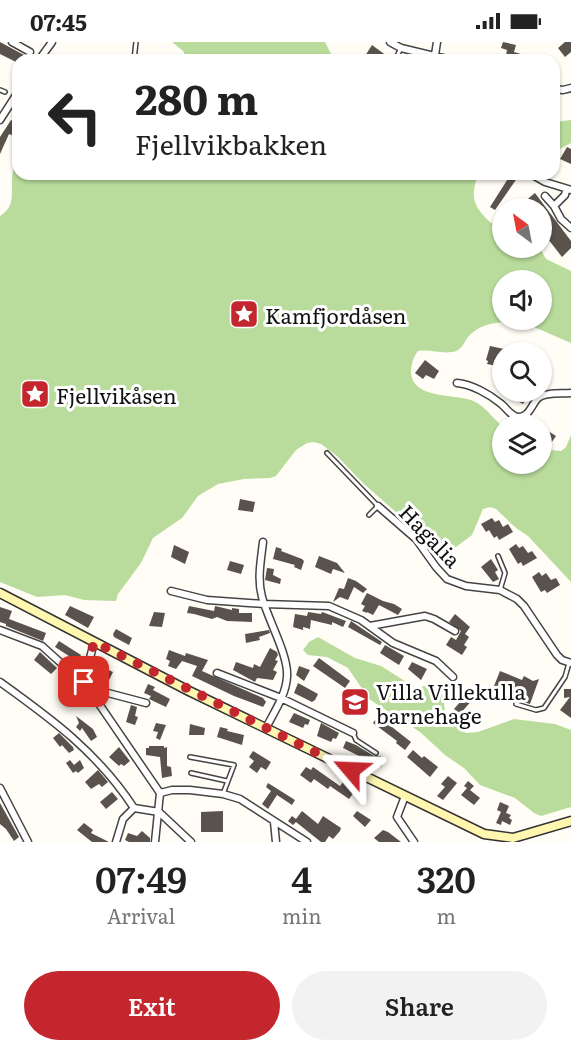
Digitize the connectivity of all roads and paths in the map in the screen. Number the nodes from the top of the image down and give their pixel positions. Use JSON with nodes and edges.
{"nodes":[{"id":1,"x":12,"y":42,"type":"edge"},
{"id":2,"x":390,"y":42,"type":"edge"},
{"id":3,"x":401,"y":48,"type":"junction"},
{"id":4,"x":30,"y":52,"type":"dead end"},
{"id":5,"x":398,"y":54,"type":"edge"},
{"id":6,"x":426,"y":54,"type":"edge"},
{"id":7,"x":0,"y":90,"type":"edge"},
{"id":8,"x":5,"y":92,"type":"dead end"},
{"id":9,"x":12,"y":101,"type":"edge"},
{"id":10,"x":0,"y":120,"type":"edge"},
{"id":11,"x":538,"y":180,"type":"edge"},
{"id":12,"x":569,"y":190,"type":"edge"},
{"id":13,"x":544,"y":196,"type":"dead end"},
{"id":14,"x":554,"y":206,"type":"junction"},
{"id":15,"x":571,"y":228,"type":"edge"},
{"id":16,"x":457,"y":383,"type":"dead end"},
{"id":17,"x":571,"y":393,"type":"edge"},
{"id":18,"x":327,"y":453,"type":"dead end"},
{"id":19,"x":378,"y":506,"type":"junction"},
{"id":20,"x":369,"y":515,"type":"dead end"},
{"id":21,"x":263,"y":542,"type":"dead end"},
{"id":22,"x":498,"y":556,"type":"dead end"},
{"id":23,"x":500,"y":590,"type":"junction"},
{"id":24,"x":171,"y":591,"type":"dead end"},
{"id":25,"x":0,"y":593,"type":"edge"},
{"id":26,"x":264,"y":604,"type":"junction"},
{"id":27,"x":370,"y":626,"type":"junction"},
{"id":28,"x":0,"y":630,"type":"edge"},
{"id":29,"x":455,"y":631,"type":"dead end"},
{"id":30,"x":94,"y":642,"type":"junction"},
{"id":31,"x":570,"y":663,"type":"edge"},
{"id":32,"x":217,"y":673,"type":"dead end"},
{"id":33,"x":453,"y":677,"type":"dead end"},
{"id":34,"x":0,"y":682,"type":"edge"},
{"id":35,"x":86,"y":685,"type":"junction"},
{"id":36,"x":281,"y":698,"type":"junction"},
{"id":37,"x":146,"y":703,"type":"dead end"},
{"id":38,"x":516,"y":704,"type":"dead end"},
{"id":39,"x":266,"y":728,"type":"junction"},
{"id":40,"x":353,"y":732,"type":"joint"},
{"id":41,"x":376,"y":753,"type":"dead end"},
{"id":42,"x":190,"y":757,"type":"dead end"},
{"id":43,"x":191,"y":773,"type":"dead end"},
{"id":44,"x":228,"y":782,"type":"junction"},
{"id":45,"x":0,"y":788,"type":"edge"},
{"id":46,"x":160,"y":793,"type":"junction"},
{"id":47,"x":223,"y":794,"type":"junction"},
{"id":48,"x":405,"y":796,"type":"junction"},
{"id":49,"x":134,"y":808,"type":"junction"},
{"id":50,"x":159,"y":812,"type":"junction"},
{"id":51,"x":571,"y":821,"type":"edge"},
{"id":52,"x":274,"y":822,"type":"junction"},
{"id":53,"x":523,"y":839,"type":"edge"},
{"id":54,"x":28,"y":842,"type":"edge"},
{"id":55,"x":116,"y":842,"type":"edge"},
{"id":56,"x":154,"y":842,"type":"edge"},
{"id":57,"x":191,"y":842,"type":"edge"},
{"id":58,"x":276,"y":842,"type":"edge"},
{"id":59,"x":307,"y":842,"type":"edge"},
{"id":60,"x":414,"y":842,"type":"edge"}],
"edges":[{"from":1,"to":4,"type":"street"},
{"from":2,"to":3,"type":"street"},
{"from":3,"to":5,"type":"lane"},
{"from":3,"to":6,"type":"street"},
{"from":7,"to":8,"type":"lane"},
{"from":9,"to":10,"type":"street"},
{"from":11,"to":12,"type":"street"},
{"from":12,"to":14,"type":"street"},
{"from":13,"to":14,"type":"street"},
{"from":14,"to":15,"type":"street"},
{"from":16,"to":17,"type":"street"},
{"from":18,"to":19,"type":"lane"},
{"from":19,"to":20,"type":"lane"},
{"from":19,"to":23,"type":"street","name":"Hagalia"},
{"from":21,"to":26,"type":"street"},
{"from":22,"to":23,"type":"lane"},
{"from":23,"to":31,"type":"street","name":"Hagalia"},
{"from":24,"to":26,"type":"street"},
{"from":25,"to":30,"type":"main road"},
{"from":26,"to":27,"type":"street"},
{"from":26,"to":36,"type":"street"},
{"from":27,"to":29,"type":"street"},
{"from":27,"to":33,"type":"street"},
{"from":28,"to":35,"type":"street"},
{"from":30,"to":35,"type":"street"},
{"from":30,"to":39,"type":"main road"},
{"from":31,"to":38,"type":"lane"},
{"from":32,"to":36,"type":"street"},
{"from":34,"to":49,"type":"street"},
{"from":35,"to":37,"type":"street"},
{"from":35,"to":46,"type":"street"},
{"from":36,"to":39,"type":"street"},
{"from":36,"to":40,"type":"street"},
{"from":39,"to":48,"type":"main road"},
{"from":40,"to":41,"type":"lane"},
{"from":42,"to":44,"type":"lane"},
{"from":43,"to":44,"type":"lane"},
{"from":44,"to":47,"type":"lane"},
{"from":45,"to":54,"type":"street"},
{"from":46,"to":47,"type":"street"},
{"from":46,"to":50,"type":"street"},
{"from":47,"to":52,"type":"street"},
{"from":48,"to":53,"type":"main road"},
{"from":48,"to":60,"type":"street"},
{"from":49,"to":50,"type":"street"},
{"from":49,"to":55,"type":"street"},
{"from":50,"to":56,"type":"street"},
{"from":50,"to":57,"type":"street"},
{"from":51,"to":53,"type":"main road"},
{"from":52,"to":58,"type":"street"},
{"from":52,"to":59,"type":"street"}]}
